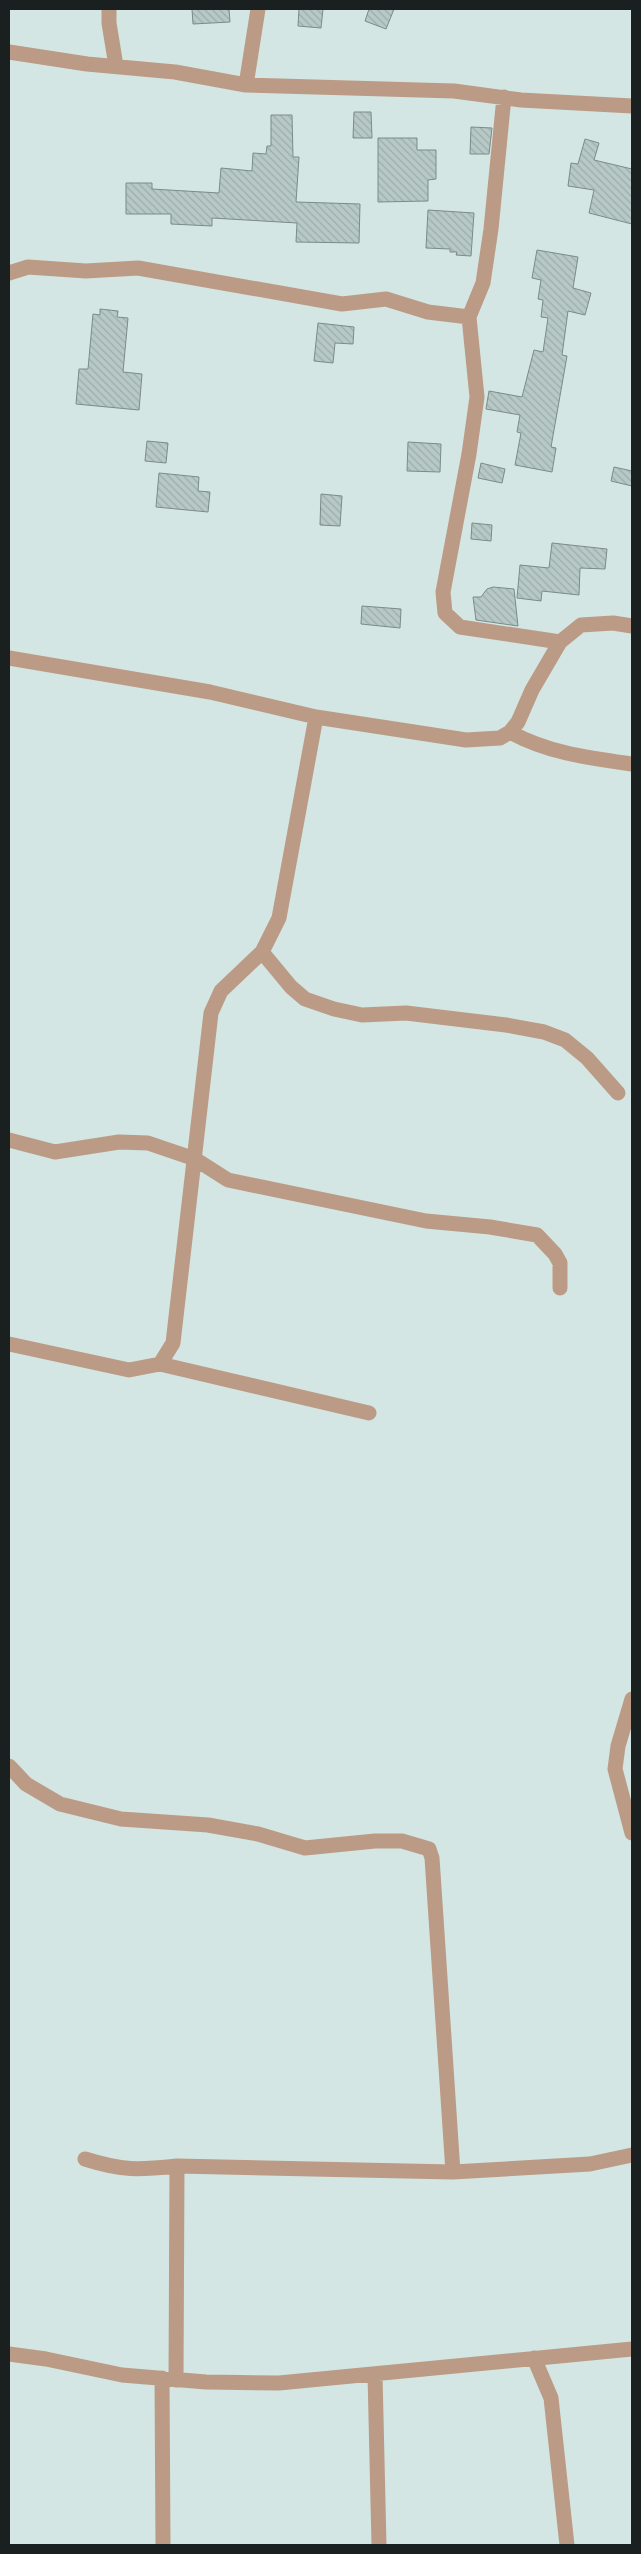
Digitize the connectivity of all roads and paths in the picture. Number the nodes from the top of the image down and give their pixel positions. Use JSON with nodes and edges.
{"nodes":[{"id":1,"x":110,"y":9,"type":"edge"},
{"id":2,"x":258,"y":9,"type":"edge"},
{"id":3,"x":9,"y":52,"type":"edge"},
{"id":4,"x":116,"y":66,"type":"junction"},
{"id":5,"x":246,"y":85,"type":"junction"},
{"id":6,"x":504,"y":98,"type":"junction"},
{"id":7,"x":632,"y":106,"type":"edge"},
{"id":8,"x":9,"y":273,"type":"edge"},
{"id":9,"x":469,"y":317,"type":"junction"},
{"id":10,"x":632,"y":626,"type":"edge"},
{"id":11,"x":560,"y":642,"type":"junction"},
{"id":12,"x":9,"y":658,"type":"edge"},
{"id":13,"x":316,"y":717,"type":"junction"},
{"id":14,"x":510,"y":732,"type":"junction"},
{"id":15,"x":632,"y":764,"type":"edge"},
{"id":16,"x":262,"y":952,"type":"junction"},
{"id":17,"x":618,"y":1093,"type":"dead end"},
{"id":18,"x":9,"y":1140,"type":"edge"},
{"id":19,"x":195,"y":1160,"type":"junction"},
{"id":20,"x":560,"y":1288,"type":"dead end"},
{"id":21,"x":9,"y":1344,"type":"edge"},
{"id":22,"x":160,"y":1364,"type":"junction"},
{"id":23,"x":369,"y":1413,"type":"dead end"},
{"id":24,"x":632,"y":1699,"type":"edge"},
{"id":25,"x":9,"y":1766,"type":"edge"},
{"id":26,"x":632,"y":1834,"type":"edge"},
{"id":27,"x":632,"y":2155,"type":"edge"},
{"id":28,"x":85,"y":2159,"type":"dead end"},
{"id":29,"x":177,"y":2166,"type":"junction"},
{"id":30,"x":453,"y":2172,"type":"junction"},
{"id":31,"x":632,"y":2349,"type":"edge"},
{"id":32,"x":9,"y":2354,"type":"edge"},
{"id":33,"x":534,"y":2358,"type":"junction"},
{"id":34,"x":374,"y":2374,"type":"junction"},
{"id":35,"x":169,"y":2379,"type":"junction"},
{"id":36,"x":163,"y":2545,"type":"edge"},
{"id":37,"x":379,"y":2545,"type":"edge"},
{"id":38,"x":567,"y":2545,"type":"edge"}],
"edges":[{"from":1,"to":4,"type":"street"},
{"from":2,"to":5,"type":"street"},
{"from":3,"to":4,"type":"street"},
{"from":4,"to":5,"type":"street"},
{"from":5,"to":6,"type":"street"},
{"from":6,"to":7,"type":"street"},
{"from":6,"to":9,"type":"street"},
{"from":8,"to":9,"type":"street"},
{"from":9,"to":11,"type":"street"},
{"from":10,"to":11,"type":"street"},
{"from":11,"to":14,"type":"street"},
{"from":12,"to":13,"type":"street"},
{"from":13,"to":14,"type":"street"},
{"from":13,"to":16,"type":"street"},
{"from":14,"to":15,"type":"street"},
{"from":16,"to":17,"type":"street"},
{"from":16,"to":19,"type":"street"},
{"from":18,"to":19,"type":"street"},
{"from":19,"to":20,"type":"street"},
{"from":19,"to":22,"type":"street"},
{"from":21,"to":22,"type":"street"},
{"from":22,"to":23,"type":"street"},
{"from":24,"to":26,"type":"street"},
{"from":25,"to":30,"type":"street"},
{"from":27,"to":30,"type":"street"},
{"from":28,"to":29,"type":"street"},
{"from":29,"to":30,"type":"street"},
{"from":29,"to":35,"type":"street"},
{"from":31,"to":33,"type":"street"},
{"from":32,"to":35,"type":"street"},
{"from":33,"to":34,"type":"street"},
{"from":33,"to":38,"type":"street"},
{"from":34,"to":35,"type":"street"},
{"from":34,"to":37,"type":"street"},
{"from":35,"to":36,"type":"street"}]}
